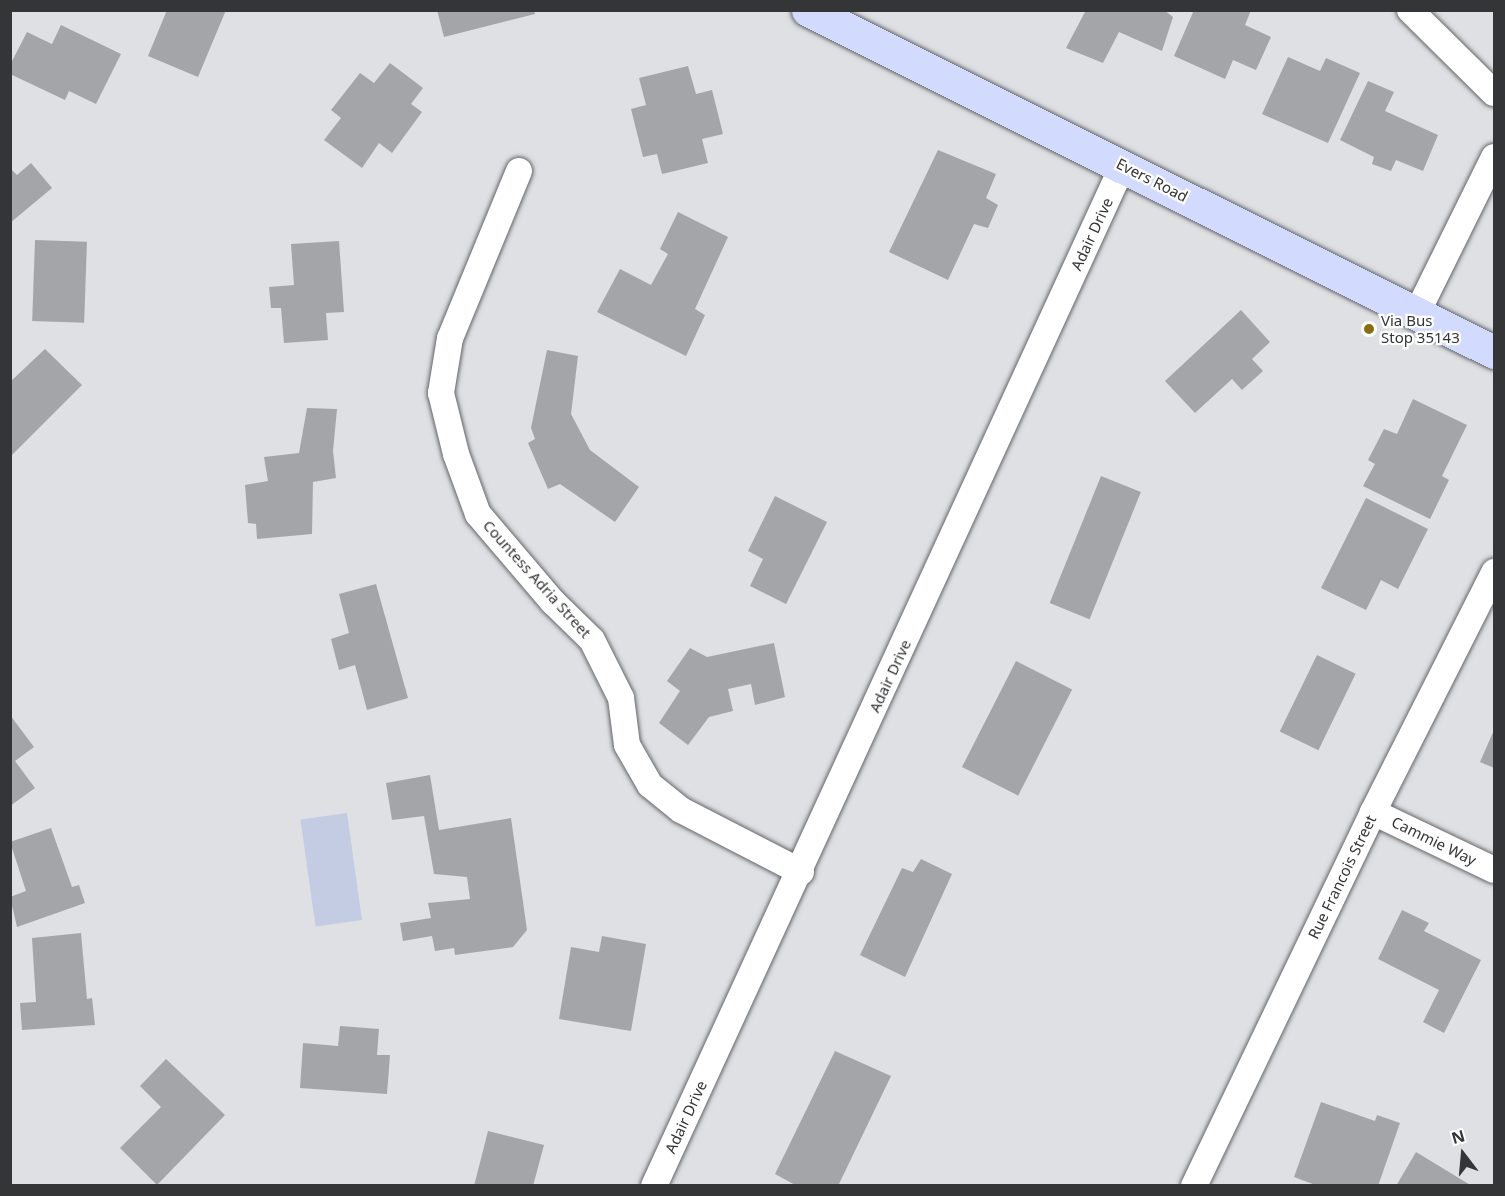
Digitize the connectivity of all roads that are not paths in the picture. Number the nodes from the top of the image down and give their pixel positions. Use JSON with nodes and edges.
{"nodes":[{"id":1,"x":808,"y":10,"type":"edge"},
{"id":2,"x":1410,"y":10,"type":"edge"},
{"id":3,"x":1494,"y":93,"type":"edge"},
{"id":4,"x":1494,"y":157,"type":"edge"},
{"id":5,"x":1123,"y":165,"type":"junction"},
{"id":6,"x":519,"y":171,"type":"dead end"},
{"id":7,"x":1417,"y":313,"type":"junction"},
{"id":8,"x":1494,"y":352,"type":"edge"},
{"id":9,"x":1494,"y":572,"type":"edge"},
{"id":10,"x":1373,"y":812,"type":"junction"},
{"id":11,"x":1494,"y":870,"type":"edge"},
{"id":12,"x":801,"y":872,"type":"junction"},
{"id":13,"x":654,"y":1185,"type":"edge"},
{"id":14,"x":1194,"y":1185,"type":"edge"}],
"edges":[{"from":1,"to":5,"type":"main road","name":"Evers Road"},
{"from":2,"to":3,"type":"street"},
{"from":4,"to":7,"type":"street"},
{"from":5,"to":7,"type":"main road","name":"Evers Road"},
{"from":5,"to":12,"type":"street","name":"Adair Drive"},
{"from":6,"to":12,"type":"street","name":"Countess Adria Street"},
{"from":7,"to":8,"type":"main road","name":"Evers Road"},
{"from":9,"to":10,"type":"street","name":"Rue Francois Street"},
{"from":10,"to":11,"type":"street","name":"Cammie Way"},
{"from":10,"to":14,"type":"street","name":"Rue Francois Street"},
{"from":12,"to":13,"type":"street","name":"Adair Drive"}]}
